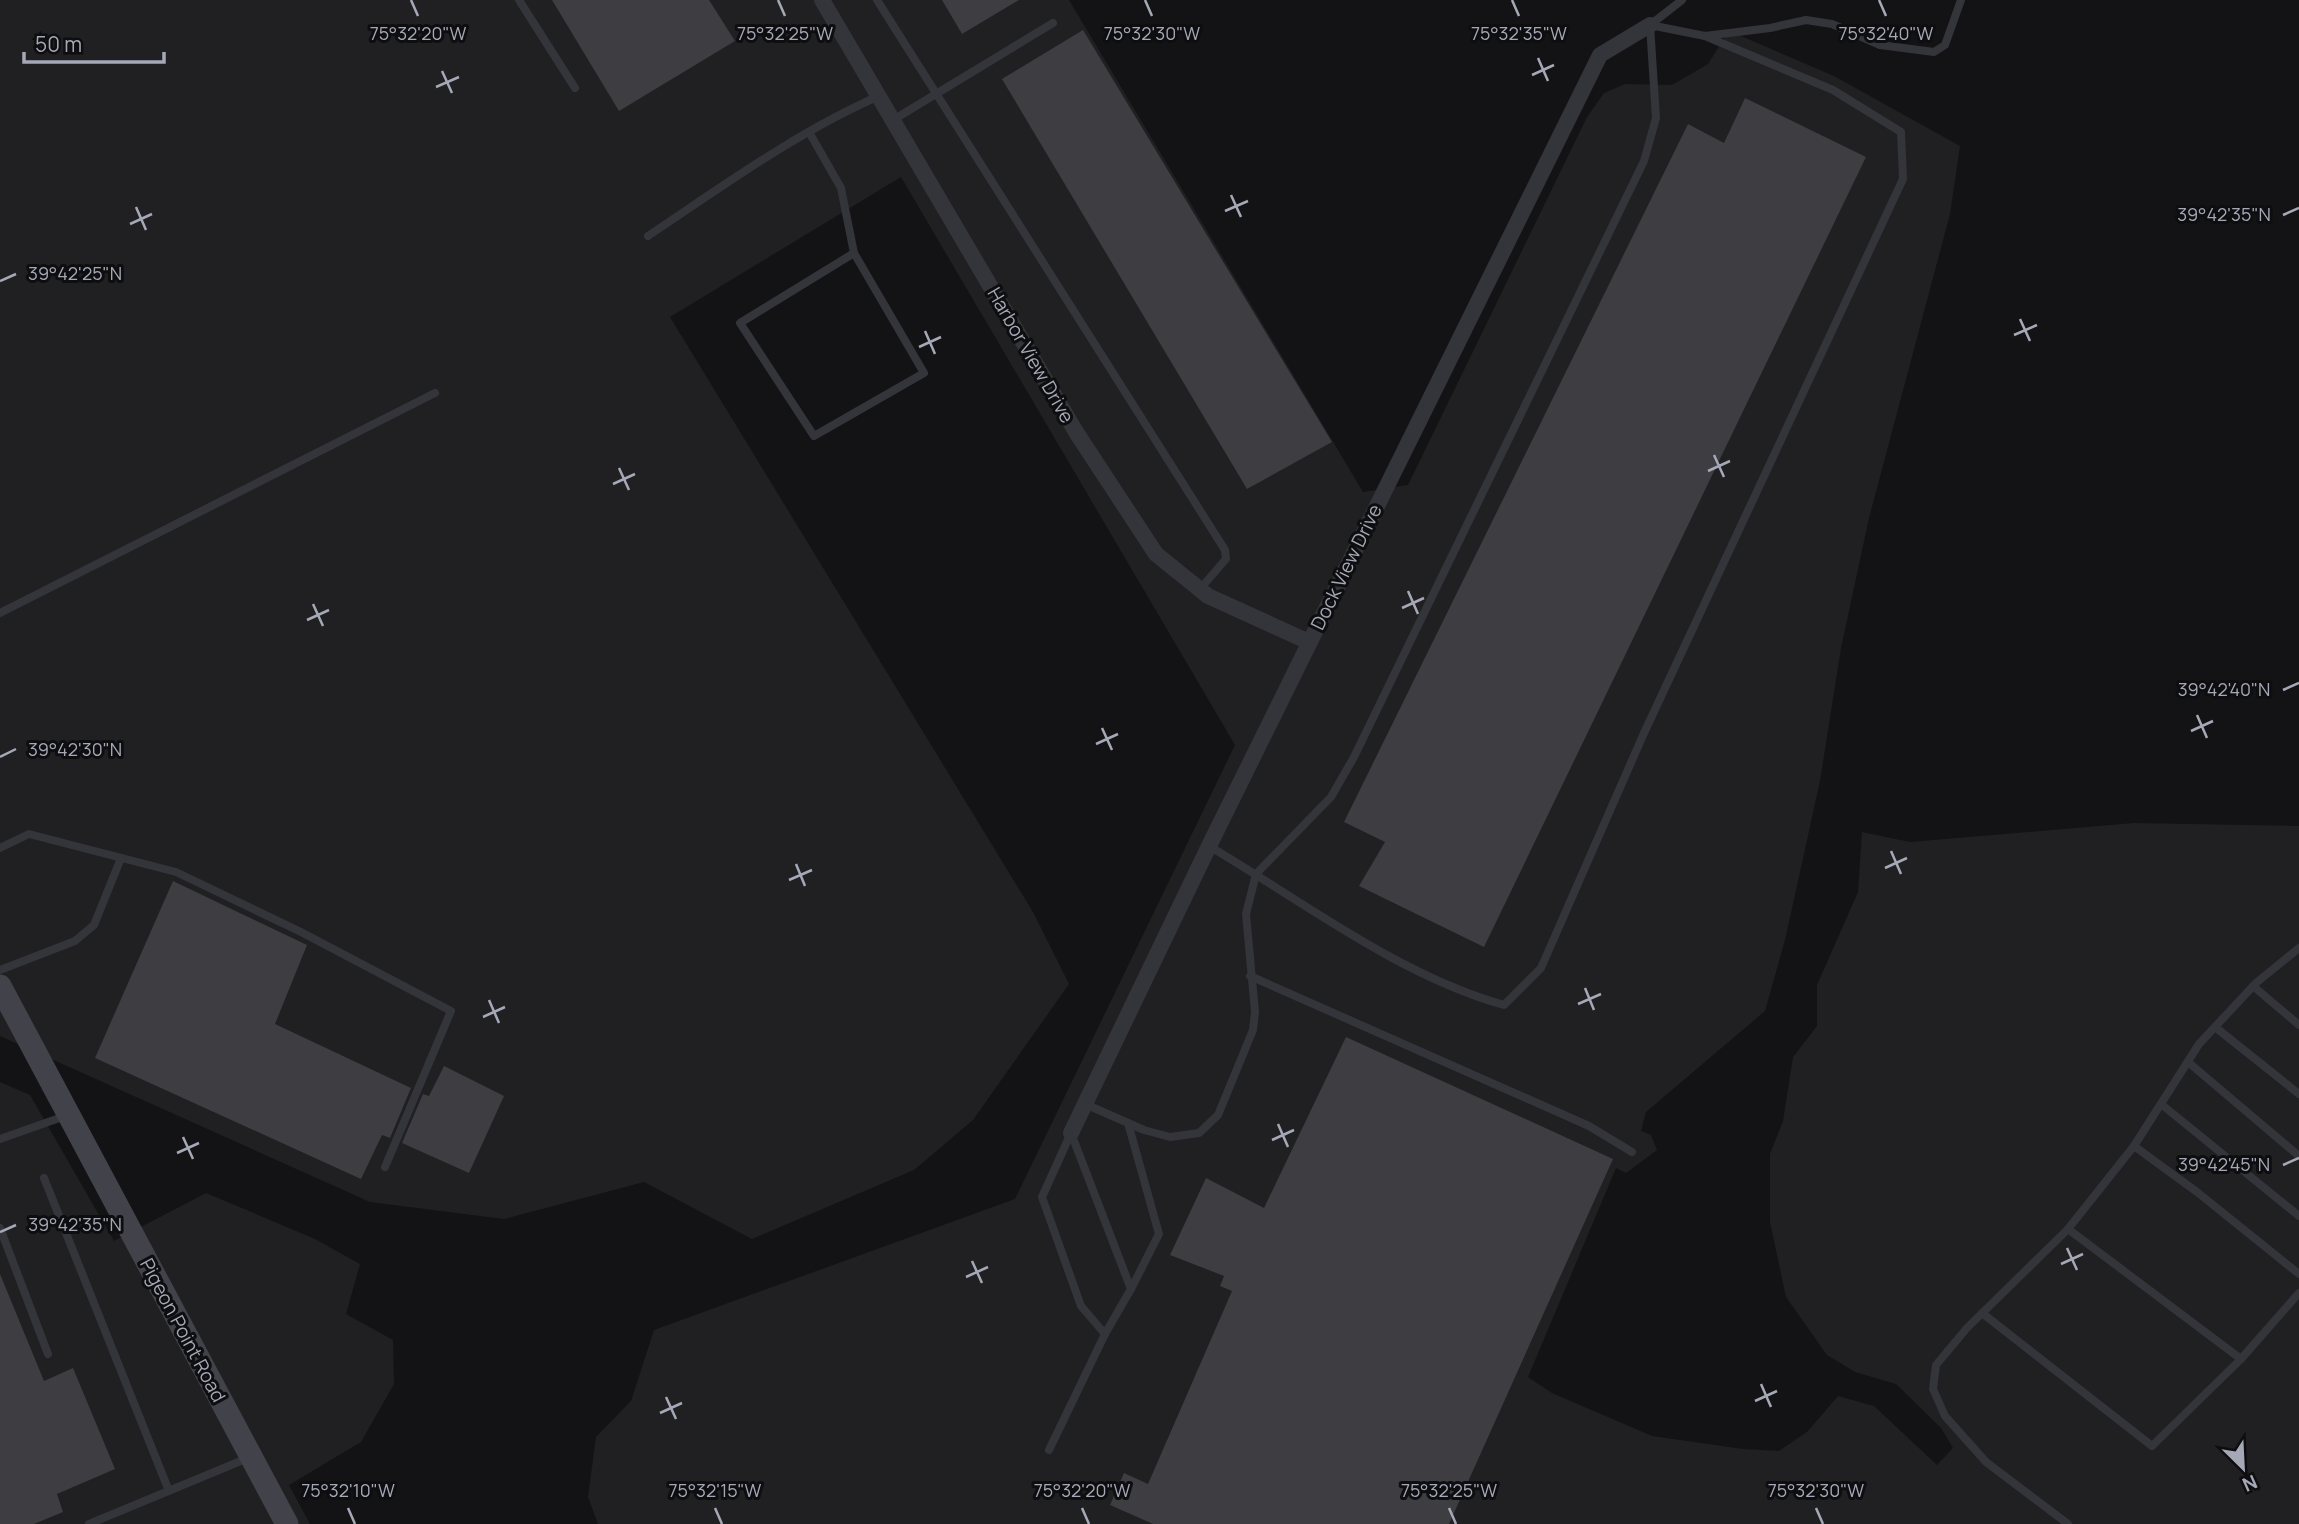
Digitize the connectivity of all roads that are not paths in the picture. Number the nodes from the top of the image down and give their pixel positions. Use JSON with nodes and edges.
{"nodes":[{"id":1,"x":519,"y":0,"type":"edge"},
{"id":2,"x":822,"y":0,"type":"edge"},
{"id":3,"x":877,"y":0,"type":"edge"},
{"id":4,"x":1682,"y":0,"type":"edge"},
{"id":5,"x":1961,"y":0,"type":"edge"},
{"id":6,"x":1053,"y":23,"type":"dead end"},
{"id":7,"x":1650,"y":25,"type":"junction"},
{"id":8,"x":1705,"y":36,"type":"junction"},
{"id":9,"x":575,"y":88,"type":"dead end"},
{"id":10,"x":935,"y":94,"type":"junction"},
{"id":11,"x":879,"y":96,"type":"junction"},
{"id":12,"x":893,"y":120,"type":"junction"},
{"id":13,"x":809,"y":132,"type":"junction"},
{"id":14,"x":648,"y":236,"type":"dead end"},
{"id":15,"x":855,"y":253,"type":"junction"},
{"id":16,"x":435,"y":393,"type":"dead end"},
{"id":17,"x":1199,"y":589,"type":"junction"},
{"id":18,"x":0,"y":613,"type":"edge"},
{"id":19,"x":1309,"y":642,"type":"junction"},
{"id":20,"x":1209,"y":846,"type":"junction"},
{"id":21,"x":0,"y":848,"type":"edge"},
{"id":22,"x":121,"y":858,"type":"junction"},
{"id":23,"x":1256,"y":874,"type":"junction"},
{"id":24,"x":2299,"y":948,"type":"edge"},
{"id":25,"x":0,"y":970,"type":"edge"},
{"id":26,"x":1250,"y":976,"type":"junction"},
{"id":27,"x":0,"y":986,"type":"edge"},
{"id":28,"x":2253,"y":986,"type":"junction"},
{"id":29,"x":2299,"y":1025,"type":"edge"},
{"id":30,"x":2215,"y":1027,"type":"junction"},
{"id":31,"x":2188,"y":1062,"type":"junction"},
{"id":32,"x":2299,"y":1094,"type":"edge"},
{"id":33,"x":1084,"y":1103,"type":"junction"},
{"id":34,"x":2161,"y":1104,"type":"junction"},
{"id":35,"x":68,"y":1115,"type":"junction"},
{"id":36,"x":1128,"y":1123,"type":"junction"},
{"id":37,"x":1071,"y":1133,"type":"junction"},
{"id":38,"x":0,"y":1139,"type":"edge"},
{"id":39,"x":2134,"y":1146,"type":"junction"},
{"id":40,"x":1632,"y":1152,"type":"dead end"},
{"id":41,"x":2299,"y":1156,"type":"edge"},
{"id":42,"x":385,"y":1167,"type":"dead end"},
{"id":43,"x":44,"y":1178,"type":"dead end"},
{"id":44,"x":2299,"y":1216,"type":"edge"},
{"id":45,"x":0,"y":1228,"type":"edge"},
{"id":46,"x":2068,"y":1229,"type":"junction"},
{"id":47,"x":2299,"y":1274,"type":"edge"},
{"id":48,"x":1131,"y":1289,"type":"junction"},
{"id":49,"x":2299,"y":1293,"type":"edge"},
{"id":50,"x":1982,"y":1313,"type":"junction"},
{"id":51,"x":1105,"y":1334,"type":"junction"},
{"id":52,"x":48,"y":1354,"type":"dead end"},
{"id":53,"x":2241,"y":1359,"type":"junction"},
{"id":54,"x":1049,"y":1450,"type":"dead end"},
{"id":55,"x":251,"y":1457,"type":"junction"},
{"id":56,"x":169,"y":1491,"type":"junction"},
{"id":57,"x":89,"y":1524,"type":"edge"},
{"id":58,"x":287,"y":1524,"type":"edge"},
{"id":59,"x":2068,"y":1524,"type":"edge"}],
"edges":[{"from":1,"to":9,"type":"lane"},
{"from":2,"to":11,"type":"street","name":"Harbor View Drive"},
{"from":3,"to":10,"type":"lane"},
{"from":4,"to":7,"type":"lane"},
{"from":5,"to":8,"type":"lane"},
{"from":6,"to":10,"type":"lane"},
{"from":7,"to":8,"type":"lane"},
{"from":7,"to":19,"type":"street","name":"Dock View Drive"},
{"from":7,"to":23,"type":"lane"},
{"from":8,"to":23,"type":"lane"},
{"from":10,"to":12,"type":"lane"},
{"from":10,"to":17,"type":"lane"},
{"from":11,"to":12,"type":"street","name":"Harbor View Drive"},
{"from":11,"to":13,"type":"lane"},
{"from":12,"to":17,"type":"street","name":"Harbor View Drive"},
{"from":13,"to":14,"type":"lane"},
{"from":13,"to":15,"type":"lane"},
{"from":15,"to":15,"type":"lane"},
{"from":16,"to":18,"type":"lane"},
{"from":17,"to":19,"type":"street","name":"Harbor View Drive"},
{"from":19,"to":20,"type":"street","name":"Dock View Drive"},
{"from":20,"to":23,"type":"lane"},
{"from":20,"to":33,"type":"street","name":"Dock View Drive"},
{"from":21,"to":22,"type":"lane"},
{"from":22,"to":25,"type":"lane"},
{"from":22,"to":42,"type":"lane"},
{"from":23,"to":26,"type":"lane"},
{"from":24,"to":28,"type":"lane"},
{"from":26,"to":36,"type":"lane"},
{"from":26,"to":40,"type":"lane"},
{"from":27,"to":35,"type":"street","name":"Pigeon Point Road"},
{"from":28,"to":29,"type":"lane"},
{"from":28,"to":30,"type":"lane"},
{"from":30,"to":31,"type":"lane"},
{"from":30,"to":32,"type":"lane"},
{"from":31,"to":34,"type":"lane"},
{"from":31,"to":41,"type":"lane"},
{"from":33,"to":36,"type":"lane"},
{"from":33,"to":37,"type":"street","name":"Dock View Drive"},
{"from":34,"to":39,"type":"lane"},
{"from":34,"to":44,"type":"lane"},
{"from":35,"to":38,"type":"lane"},
{"from":35,"to":55,"type":"street","name":"Pigeon Point Road"},
{"from":36,"to":48,"type":"lane"},
{"from":37,"to":48,"type":"lane"},
{"from":37,"to":51,"type":"lane"},
{"from":39,"to":46,"type":"lane"},
{"from":39,"to":47,"type":"lane"},
{"from":43,"to":56,"type":"lane"},
{"from":45,"to":52,"type":"lane"},
{"from":46,"to":50,"type":"lane"},
{"from":46,"to":53,"type":"lane"},
{"from":48,"to":51,"type":"lane"},
{"from":49,"to":53,"type":"lane"},
{"from":50,"to":53,"type":"lane"},
{"from":50,"to":59,"type":"lane"},
{"from":51,"to":54,"type":"lane"},
{"from":55,"to":56,"type":"lane"},
{"from":55,"to":58,"type":"street","name":"Pigeon Point Road"},
{"from":56,"to":57,"type":"lane"}]}
